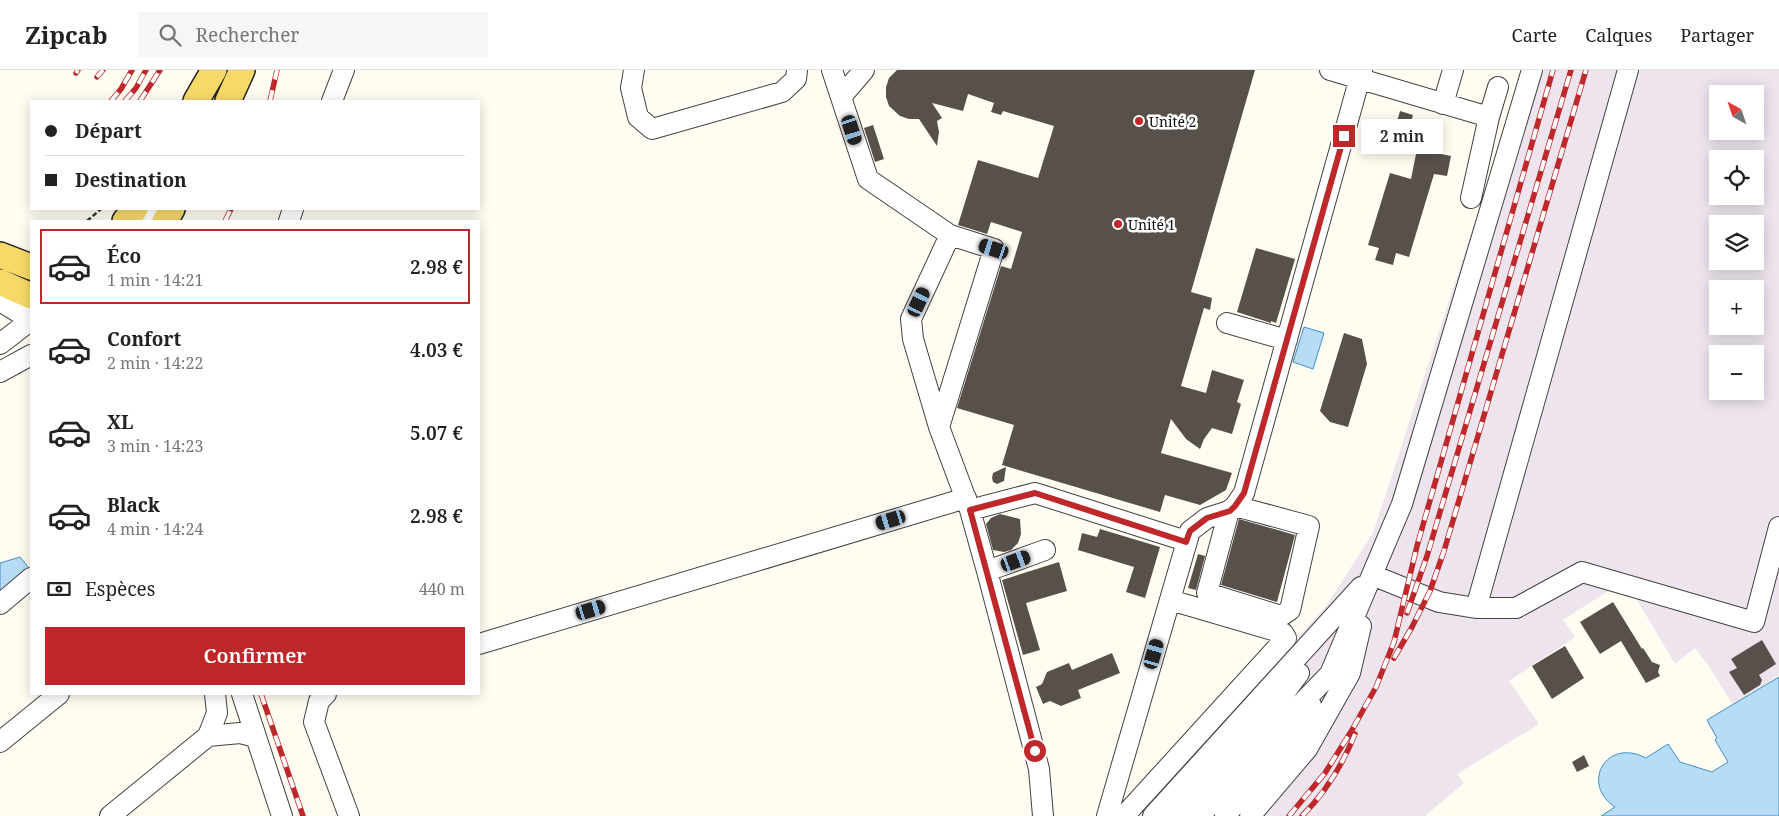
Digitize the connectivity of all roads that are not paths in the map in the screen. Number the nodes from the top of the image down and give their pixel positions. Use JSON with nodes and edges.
{"nodes":[{"id":1,"x":214,"y":70,"type":"edge"},
{"id":2,"x":220,"y":70,"type":"edge"},
{"id":3,"x":226,"y":70,"type":"edge"},
{"id":4,"x":242,"y":70,"type":"edge"},
{"id":5,"x":344,"y":70,"type":"edge"},
{"id":6,"x":634,"y":70,"type":"edge"},
{"id":7,"x":797,"y":70,"type":"edge"},
{"id":8,"x":832,"y":70,"type":"edge"},
{"id":9,"x":864,"y":70,"type":"edge"},
{"id":10,"x":1330,"y":70,"type":"edge"},
{"id":11,"x":1453,"y":70,"type":"edge"},
{"id":12,"x":1532,"y":70,"type":"edge"},
{"id":13,"x":1628,"y":70,"type":"edge"},
{"id":14,"x":1361,"y":75,"type":"edge"},
{"id":15,"x":1498,"y":87,"type":"dead end"},
{"id":16,"x":841,"y":97,"type":"junction"},
{"id":17,"x":197,"y":100,"type":"edge"},
{"id":18,"x":204,"y":100,"type":"edge"},
{"id":19,"x":211,"y":100,"type":"edge"},
{"id":20,"x":228,"y":100,"type":"edge"},
{"id":21,"x":332,"y":100,"type":"edge"},
{"id":22,"x":1444,"y":104,"type":"junction"},
{"id":23,"x":1489,"y":117,"type":"junction"},
{"id":24,"x":1471,"y":198,"type":"dead end"},
{"id":25,"x":121,"y":210,"type":"edge"},
{"id":26,"x":134,"y":210,"type":"edge"},
{"id":27,"x":113,"y":220,"type":"edge"},
{"id":28,"x":126,"y":220,"type":"edge"},
{"id":29,"x":950,"y":235,"type":"junction"},
{"id":30,"x":0,"y":255,"type":"edge"},
{"id":31,"x":30,"y":267,"type":"edge"},
{"id":32,"x":0,"y":282,"type":"edge"},
{"id":33,"x":30,"y":296,"type":"edge"},
{"id":34,"x":0,"y":301,"type":"edge"},
{"id":35,"x":30,"y":319,"type":"edge"},
{"id":36,"x":30,"y":321,"type":"edge"},
{"id":37,"x":1227,"y":323,"type":"dead end"},
{"id":38,"x":1287,"y":340,"type":"junction"},
{"id":39,"x":0,"y":344,"type":"edge"},
{"id":40,"x":30,"y":356,"type":"edge"},
{"id":41,"x":0,"y":372,"type":"edge"},
{"id":42,"x":939,"y":427,"type":"junction"},
{"id":43,"x":968,"y":504,"type":"junction"},
{"id":44,"x":1232,"y":508,"type":"junction"},
{"id":45,"x":1779,"y":527,"type":"edge"},
{"id":46,"x":1186,"y":542,"type":"junction"},
{"id":47,"x":1045,"y":550,"type":"dead end"},
{"id":48,"x":987,"y":571,"type":"junction"},
{"id":49,"x":1372,"y":575,"type":"junction"},
{"id":50,"x":30,"y":579,"type":"edge"},
{"id":51,"x":30,"y":588,"type":"edge"},
{"id":52,"x":1170,"y":600,"type":"junction"},
{"id":53,"x":0,"y":604,"type":"edge"},
{"id":54,"x":1476,"y":608,"type":"junction"},
{"id":55,"x":0,"y":612,"type":"edge"},
{"id":56,"x":480,"y":644,"type":"edge"},
{"id":57,"x":1330,"y":674,"type":"junction"},
{"id":58,"x":58,"y":695,"type":"edge"},
{"id":59,"x":215,"y":695,"type":"edge"},
{"id":60,"x":242,"y":695,"type":"edge"},
{"id":61,"x":325,"y":695,"type":"edge"},
{"id":62,"x":208,"y":736,"type":"junction"},
{"id":63,"x":256,"y":737,"type":"junction"},
{"id":64,"x":0,"y":742,"type":"edge"},
{"id":65,"x":110,"y":816,"type":"edge"},
{"id":66,"x":282,"y":816,"type":"edge"},
{"id":67,"x":349,"y":816,"type":"edge"},
{"id":68,"x":1043,"y":816,"type":"edge"},
{"id":69,"x":1107,"y":816,"type":"edge"},
{"id":70,"x":1124,"y":816,"type":"edge"},
{"id":71,"x":1153,"y":816,"type":"edge"},
{"id":72,"x":1174,"y":816,"type":"edge"},
{"id":73,"x":1200,"y":816,"type":"edge"},
{"id":74,"x":1225,"y":816,"type":"edge"},
{"id":75,"x":1250,"y":816,"type":"edge"}],
"edges":[{"from":1,"to":17,"type":"main road"},
{"from":2,"to":18,"type":"main road"},
{"from":3,"to":19,"type":"street"},
{"from":4,"to":20,"type":"main road"},
{"from":5,"to":21,"type":"street"},
{"from":6,"to":7,"type":"street"},
{"from":8,"to":16,"type":"street"},
{"from":9,"to":16,"type":"street"},
{"from":10,"to":14,"type":"street"},
{"from":11,"to":22,"type":"street"},
{"from":12,"to":49,"type":"street"},
{"from":13,"to":54,"type":"street"},
{"from":14,"to":22,"type":"street"},
{"from":14,"to":38,"type":"street"},
{"from":15,"to":23,"type":"street"},
{"from":16,"to":29,"type":"street"},
{"from":22,"to":23,"type":"street"},
{"from":23,"to":24,"type":"street"},
{"from":25,"to":27,"type":"main road"},
{"from":26,"to":28,"type":"main road"},
{"from":29,"to":42,"type":"street"},
{"from":29,"to":42,"type":"street"},
{"from":30,"to":31,"type":"main road"},
{"from":32,"to":33,"type":"main road"},
{"from":34,"to":35,"type":"street"},
{"from":36,"to":39,"type":"street"},
{"from":37,"to":38,"type":"street"},
{"from":38,"to":44,"type":"street"},
{"from":40,"to":41,"type":"street"},
{"from":42,"to":43,"type":"street"},
{"from":43,"to":46,"type":"street"},
{"from":43,"to":48,"type":"street"},
{"from":43,"to":56,"type":"street"},
{"from":44,"to":44,"type":"street"},
{"from":44,"to":46,"type":"street"},
{"from":45,"to":54,"type":"street"},
{"from":46,"to":52,"type":"street"},
{"from":47,"to":48,"type":"street"},
{"from":48,"to":68,"type":"street"},
{"from":49,"to":54,"type":"street"},
{"from":49,"to":57,"type":"street"},
{"from":49,"to":71,"type":"street"},
{"from":49,"to":72,"type":"street"},
{"from":49,"to":75,"type":"street"},
{"from":50,"to":53,"type":"street"},
{"from":51,"to":55,"type":"street"},
{"from":52,"to":69,"type":"street"},
{"from":52,"to":70,"type":"street"},
{"from":57,"to":73,"type":"street"},
{"from":57,"to":74,"type":"street"},
{"from":58,"to":64,"type":"street"},
{"from":59,"to":62,"type":"street"},
{"from":60,"to":63,"type":"street"},
{"from":61,"to":67,"type":"street"},
{"from":62,"to":63,"type":"street"},
{"from":62,"to":65,"type":"street"},
{"from":63,"to":66,"type":"street"}]}
